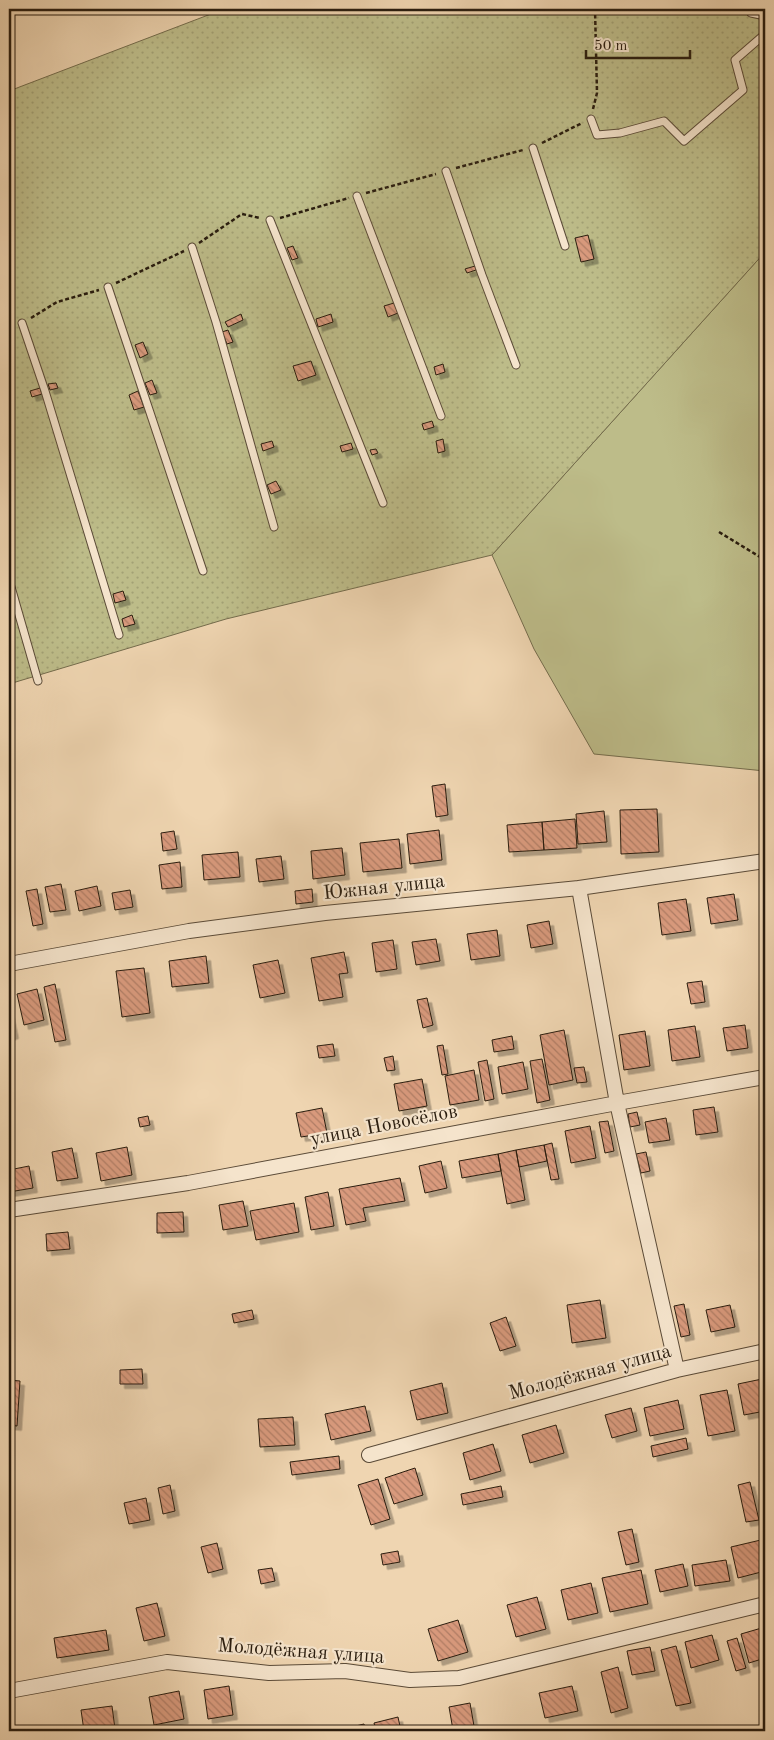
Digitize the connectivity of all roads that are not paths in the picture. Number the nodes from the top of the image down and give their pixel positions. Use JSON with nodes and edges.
{"nodes":[{"id":1,"x":751,"y":9,"type":"edge"},
{"id":2,"x":765,"y":16,"type":"edge"},
{"id":3,"x":765,"y":34,"type":"edge"},
{"id":4,"x":591,"y":119,"type":"road end"},
{"id":5,"x":532,"y":148,"type":"road end"},
{"id":6,"x":446,"y":171,"type":"road end"},
{"id":7,"x":357,"y":196,"type":"road end"},
{"id":8,"x":270,"y":220,"type":"road end"},
{"id":9,"x":565,"y":246,"type":"dead end"},
{"id":10,"x":192,"y":247,"type":"road end"},
{"id":11,"x":108,"y":287,"type":"road end"},
{"id":12,"x":22,"y":323,"type":"road end"},
{"id":13,"x":516,"y":366,"type":"dead end"},
{"id":14,"x":441,"y":416,"type":"dead end"},
{"id":15,"x":384,"y":503,"type":"dead end"},
{"id":16,"x":274,"y":527,"type":"dead end"},
{"id":17,"x":203,"y":571,"type":"dead end"},
{"id":18,"x":9,"y":580,"type":"edge"},
{"id":19,"x":119,"y":635,"type":"dead end"},
{"id":20,"x":38,"y":681,"type":"dead end"},
{"id":21,"x":765,"y":861,"type":"edge"},
{"id":22,"x":579,"y":888,"type":"junction"},
{"id":23,"x":9,"y":964,"type":"edge"},
{"id":24,"x":765,"y":1077,"type":"edge"},
{"id":25,"x":617,"y":1103,"type":"junction"},
{"id":26,"x":9,"y":1210,"type":"edge"},
{"id":27,"x":765,"y":1351,"type":"edge"},
{"id":28,"x":677,"y":1370,"type":"junction"},
{"id":29,"x":370,"y":1455,"type":"dead end"},
{"id":30,"x":765,"y":1604,"type":"edge"},
{"id":31,"x":9,"y":1691,"type":"edge"}],
"edges":[{"from":1,"to":2,"type":"lane"},
{"from":3,"to":4,"type":"lane"},
{"from":5,"to":9,"type":"lane"},
{"from":6,"to":13,"type":"lane"},
{"from":7,"to":14,"type":"lane"},
{"from":8,"to":15,"type":"lane"},
{"from":10,"to":16,"type":"lane"},
{"from":11,"to":17,"type":"lane"},
{"from":12,"to":19,"type":"lane"},
{"from":18,"to":20,"type":"lane"},
{"from":21,"to":22,"type":"street","name":"Южная улица"},
{"from":22,"to":23,"type":"street","name":"Южная улица"},
{"from":22,"to":25,"type":"street"},
{"from":24,"to":25,"type":"street","name":"улица Новосёлов"},
{"from":25,"to":26,"type":"street","name":"улица Новосёлов"},
{"from":25,"to":28,"type":"street"},
{"from":27,"to":28,"type":"street","name":"Молодёжная улица"},
{"from":28,"to":29,"type":"street","name":"Молодёжная улица"},
{"from":30,"to":31,"type":"street","name":"Молодёжная улица"}]}
